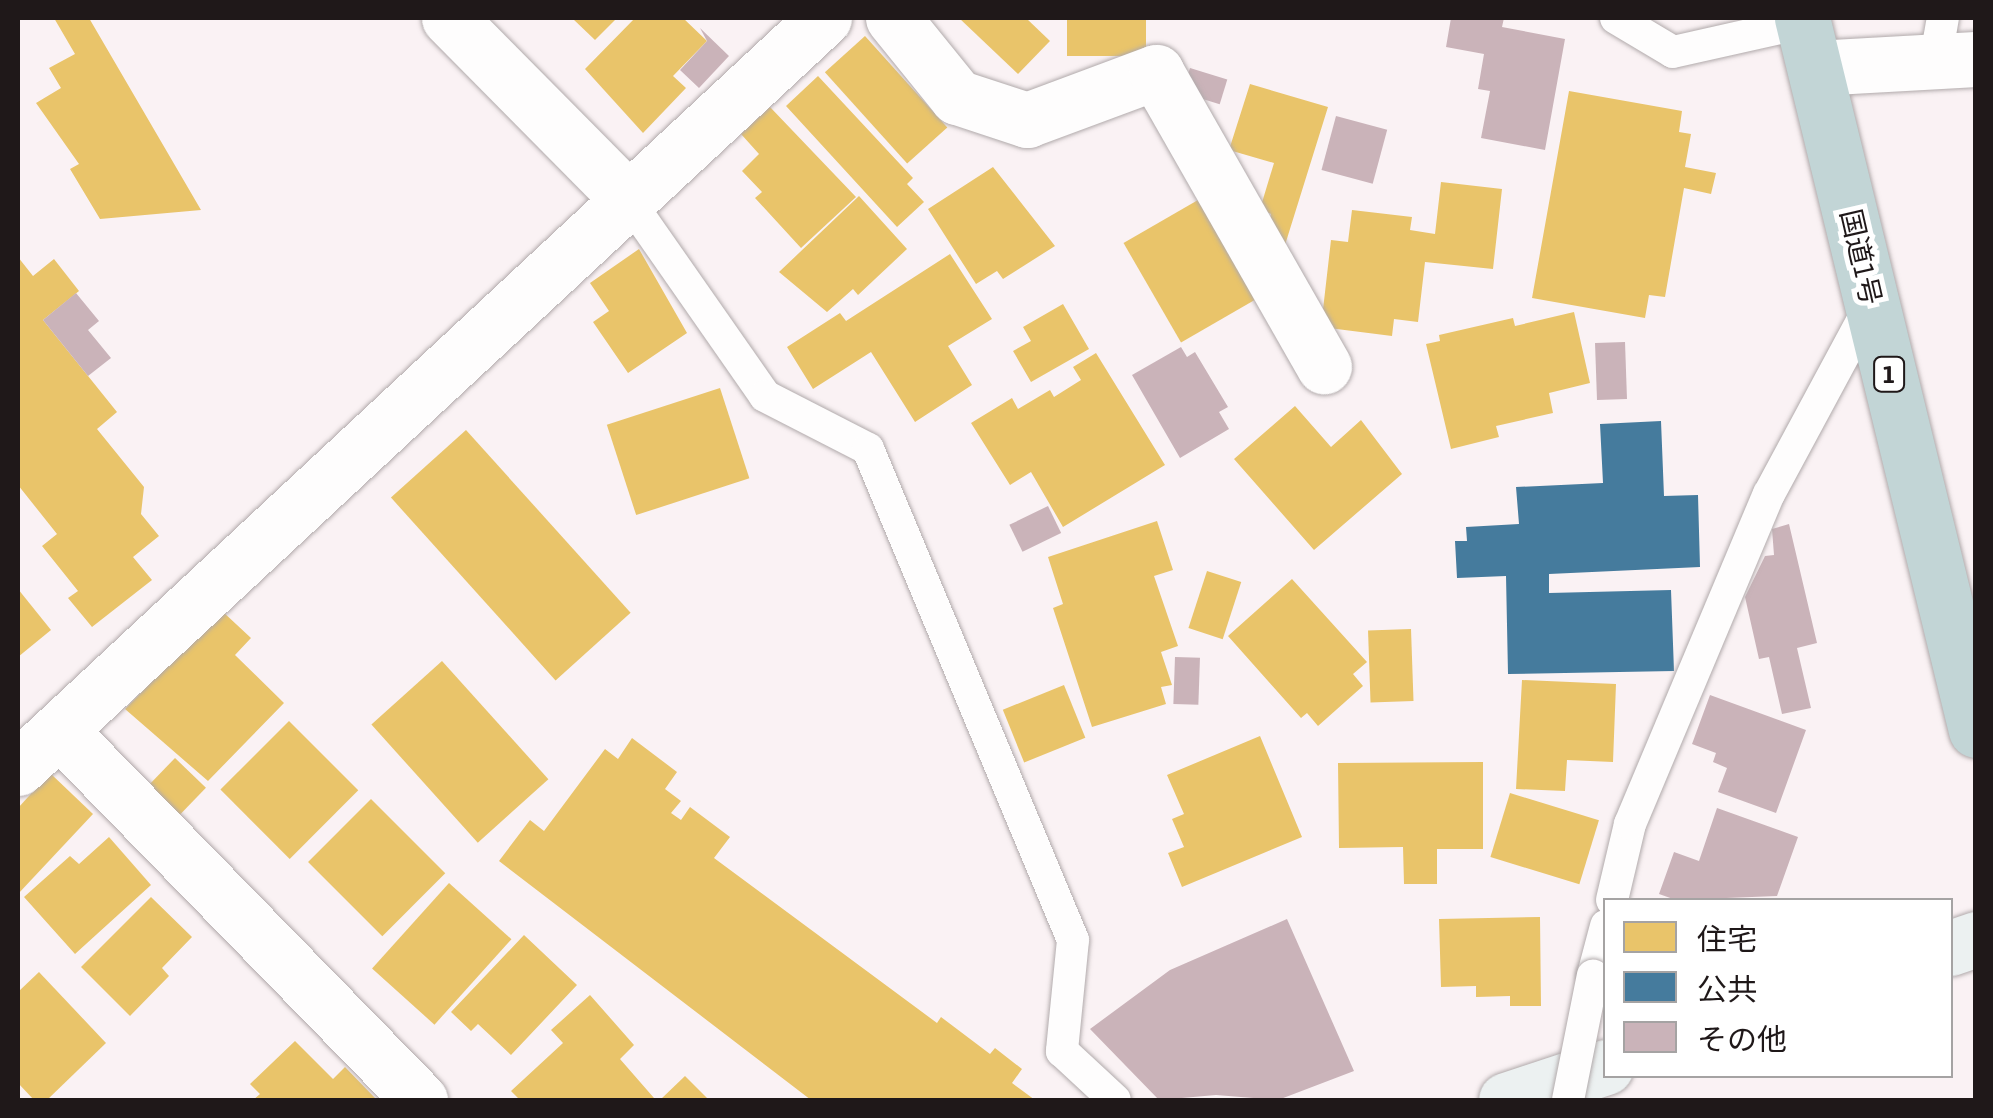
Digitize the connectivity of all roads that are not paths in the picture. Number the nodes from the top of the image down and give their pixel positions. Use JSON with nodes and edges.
{"nodes":[{"id":1,"x":449,"y":18,"type":"edge"},
{"id":2,"x":824,"y":18,"type":"edge"},
{"id":3,"x":893,"y":18,"type":"edge"},
{"id":4,"x":1616,"y":18,"type":"edge"},
{"id":5,"x":1807,"y":36,"type":"edge"},
{"id":6,"x":1952,"y":44,"type":"edge"},
{"id":7,"x":627,"y":198,"type":"junction"},
{"id":8,"x":1872,"y":302,"type":"junction"},
{"id":9,"x":1324,"y":367,"type":"dead end"},
{"id":10,"x":59,"y":730,"type":"junction"},
{"id":11,"x":1976,"y":730,"type":"edge"},
{"id":12,"x":18,"y":768,"type":"edge"},
{"id":13,"x":1612,"y":898,"type":"edge"},
{"id":14,"x":1603,"y":938,"type":"edge"},
{"id":15,"x":1603,"y":1068,"type":"edge"},
{"id":16,"x":420,"y":1100,"type":"edge"},
{"id":17,"x":1116,"y":1100,"type":"edge"},
{"id":18,"x":1506,"y":1100,"type":"edge"},
{"id":19,"x":1568,"y":1100,"type":"edge"}],
"edges":[{"from":1,"to":7,"type":"street"},
{"from":2,"to":7,"type":"street"},
{"from":3,"to":9,"type":"street"},
{"from":4,"to":5,"type":"lane"},
{"from":5,"to":6,"type":"street"},
{"from":5,"to":8,"type":"highway","name":"国道1号","number":"1"},
{"from":7,"to":10,"type":"street"},
{"from":7,"to":17,"type":"lane"},
{"from":8,"to":11,"type":"highway","name":"国道1号","number":"1"},
{"from":8,"to":13,"type":"lane"},
{"from":10,"to":12,"type":"street"},
{"from":10,"to":16,"type":"street"},
{"from":14,"to":19,"type":"lane","bridge":true},
{"from":15,"to":18,"type":"main road"}]}
